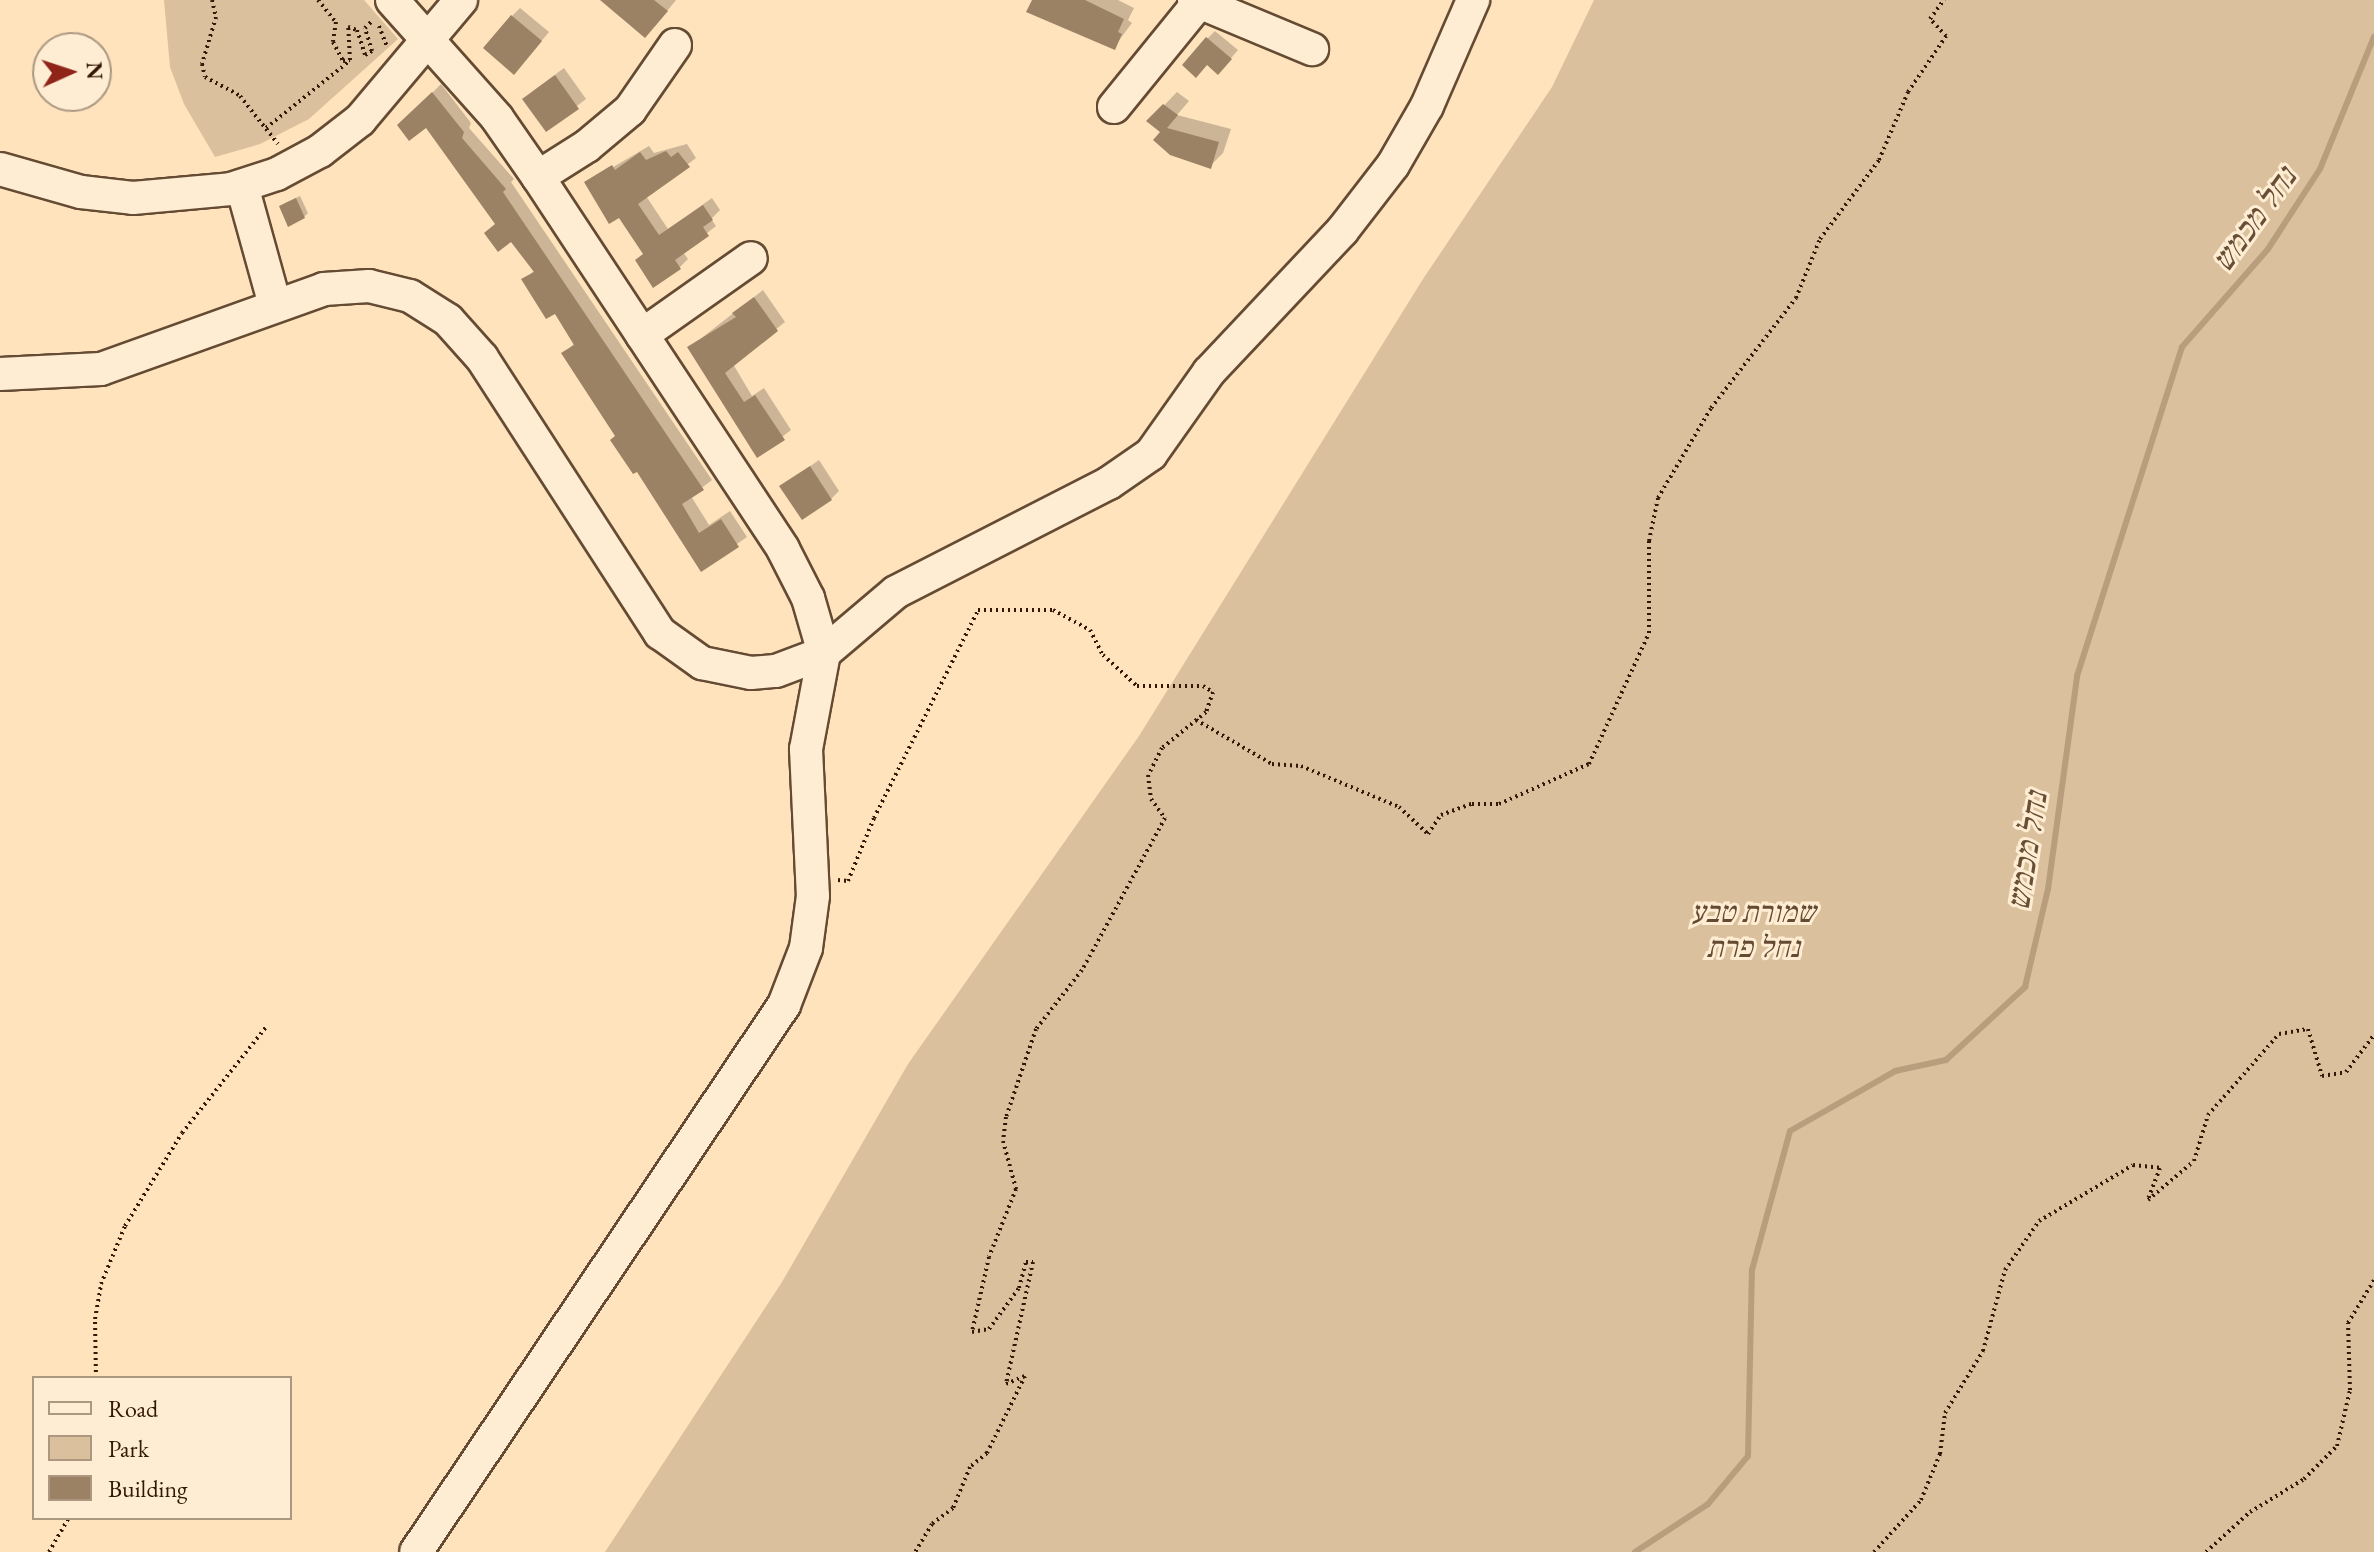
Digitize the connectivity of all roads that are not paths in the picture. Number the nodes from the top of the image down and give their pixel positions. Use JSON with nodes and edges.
{"nodes":[{"id":1,"x":392,"y":0,"type":"edge"},
{"id":2,"x":461,"y":0,"type":"edge"},
{"id":3,"x":1473,"y":0,"type":"edge"},
{"id":4,"x":1198,"y":1,"type":"edge"},
{"id":5,"x":429,"y":40,"type":"junction"},
{"id":6,"x":675,"y":45,"type":"dead end"},
{"id":7,"x":1312,"y":49,"type":"dead end"},
{"id":8,"x":1114,"y":107,"type":"dead end"},
{"id":9,"x":0,"y":169,"type":"edge"},
{"id":10,"x":538,"y":177,"type":"junction"},
{"id":11,"x":242,"y":186,"type":"junction"},
{"id":12,"x":751,"y":258,"type":"dead end"},
{"id":13,"x":275,"y":305,"type":"junction"},
{"id":14,"x":642,"y":335,"type":"junction"},
{"id":15,"x":0,"y":374,"type":"edge"},
{"id":16,"x":824,"y":653,"type":"junction"},
{"id":17,"x":416,"y":1552,"type":"edge"}],
"edges":[{"from":1,"to":5,"type":"street"},
{"from":2,"to":5,"type":"street"},
{"from":3,"to":16,"type":"street"},
{"from":4,"to":7,"type":"street"},
{"from":4,"to":8,"type":"street"},
{"from":5,"to":10,"type":"street"},
{"from":5,"to":11,"type":"street"},
{"from":6,"to":10,"type":"street"},
{"from":9,"to":11,"type":"street"},
{"from":10,"to":14,"type":"street"},
{"from":11,"to":13,"type":"street"},
{"from":12,"to":14,"type":"street"},
{"from":13,"to":15,"type":"street"},
{"from":13,"to":16,"type":"street"},
{"from":14,"to":16,"type":"street"},
{"from":16,"to":17,"type":"street"}]}
